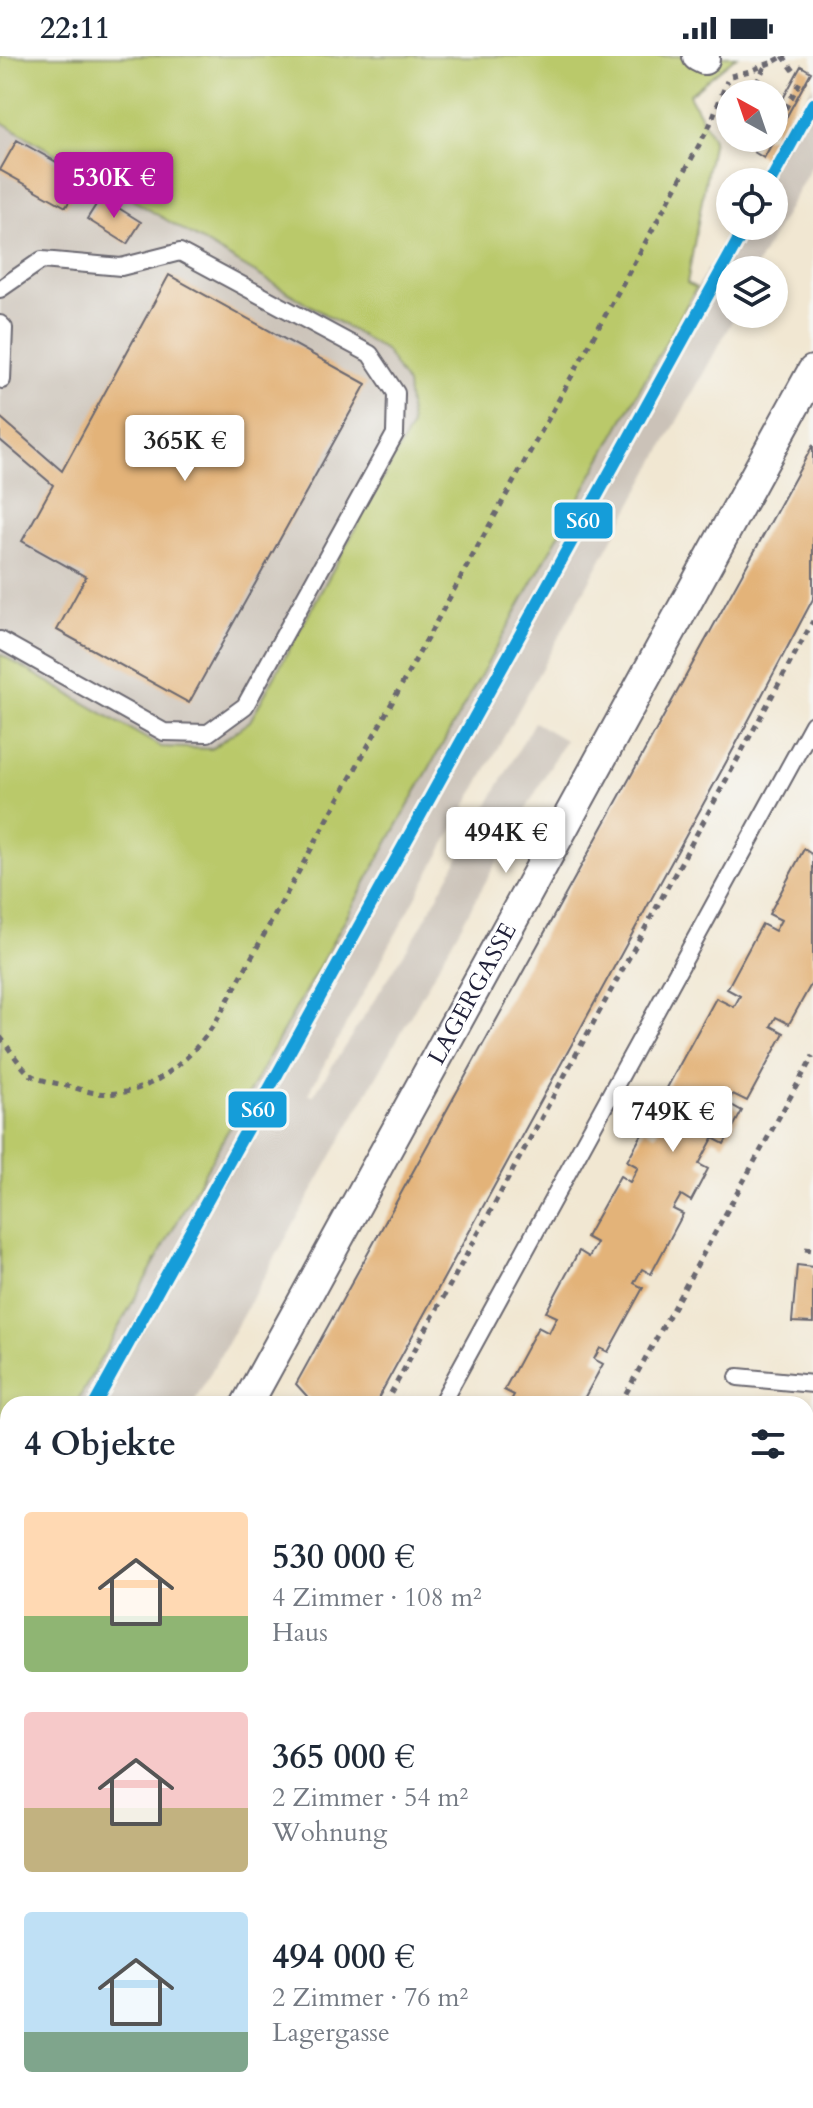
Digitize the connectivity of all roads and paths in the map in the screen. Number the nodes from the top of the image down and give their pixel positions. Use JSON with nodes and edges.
{"nodes":[{"id":1,"x":784,"y":56,"type":"edge"},
{"id":2,"x":766,"y":66,"type":"junction"},
{"id":3,"x":794,"y":71,"type":"dead end"},
{"id":4,"x":758,"y":80,"type":"edge"},
{"id":5,"x":801,"y":80,"type":"dead end"},
{"id":6,"x":788,"y":105,"type":"edge"},
{"id":7,"x":0,"y":289,"type":"edge"},
{"id":8,"x":0,"y":324,"type":"edge"},
{"id":9,"x":813,"y":371,"type":"edge"},
{"id":10,"x":2,"y":380,"type":"dead end"},
{"id":11,"x":813,"y":621,"type":"edge"},
{"id":12,"x":0,"y":640,"type":"edge"},
{"id":13,"x":813,"y":724,"type":"edge"},
{"id":14,"x":0,"y":1037,"type":"edge"},
{"id":15,"x":813,"y":1056,"type":"edge"},
{"id":16,"x":805,"y":1249,"type":"dead end"},
{"id":17,"x":813,"y":1250,"type":"edge"},
{"id":18,"x":738,"y":1377,"type":"dead end"},
{"id":19,"x":813,"y":1384,"type":"edge"},
{"id":20,"x":251,"y":1396,"type":"edge"},
{"id":21,"x":389,"y":1396,"type":"edge"},
{"id":22,"x":445,"y":1396,"type":"edge"},
{"id":23,"x":624,"y":1396,"type":"edge"}],
"edges":[{"from":1,"to":2,"type":"path","bridge":true},
{"from":1,"to":3,"type":"path"},
{"from":2,"to":4,"type":"path"},
{"from":2,"to":14,"type":"path"},
{"from":5,"to":6,"type":"path"},
{"from":7,"to":12,"type":"lane"},
{"from":8,"to":10,"type":"lane"},
{"from":9,"to":20,"type":"street","name":"LAGERGASSE"},
{"from":11,"to":21,"type":"path"},
{"from":13,"to":22,"type":"lane"},
{"from":15,"to":23,"type":"path"},
{"from":16,"to":17,"type":"path"},
{"from":18,"to":19,"type":"lane"}]}
